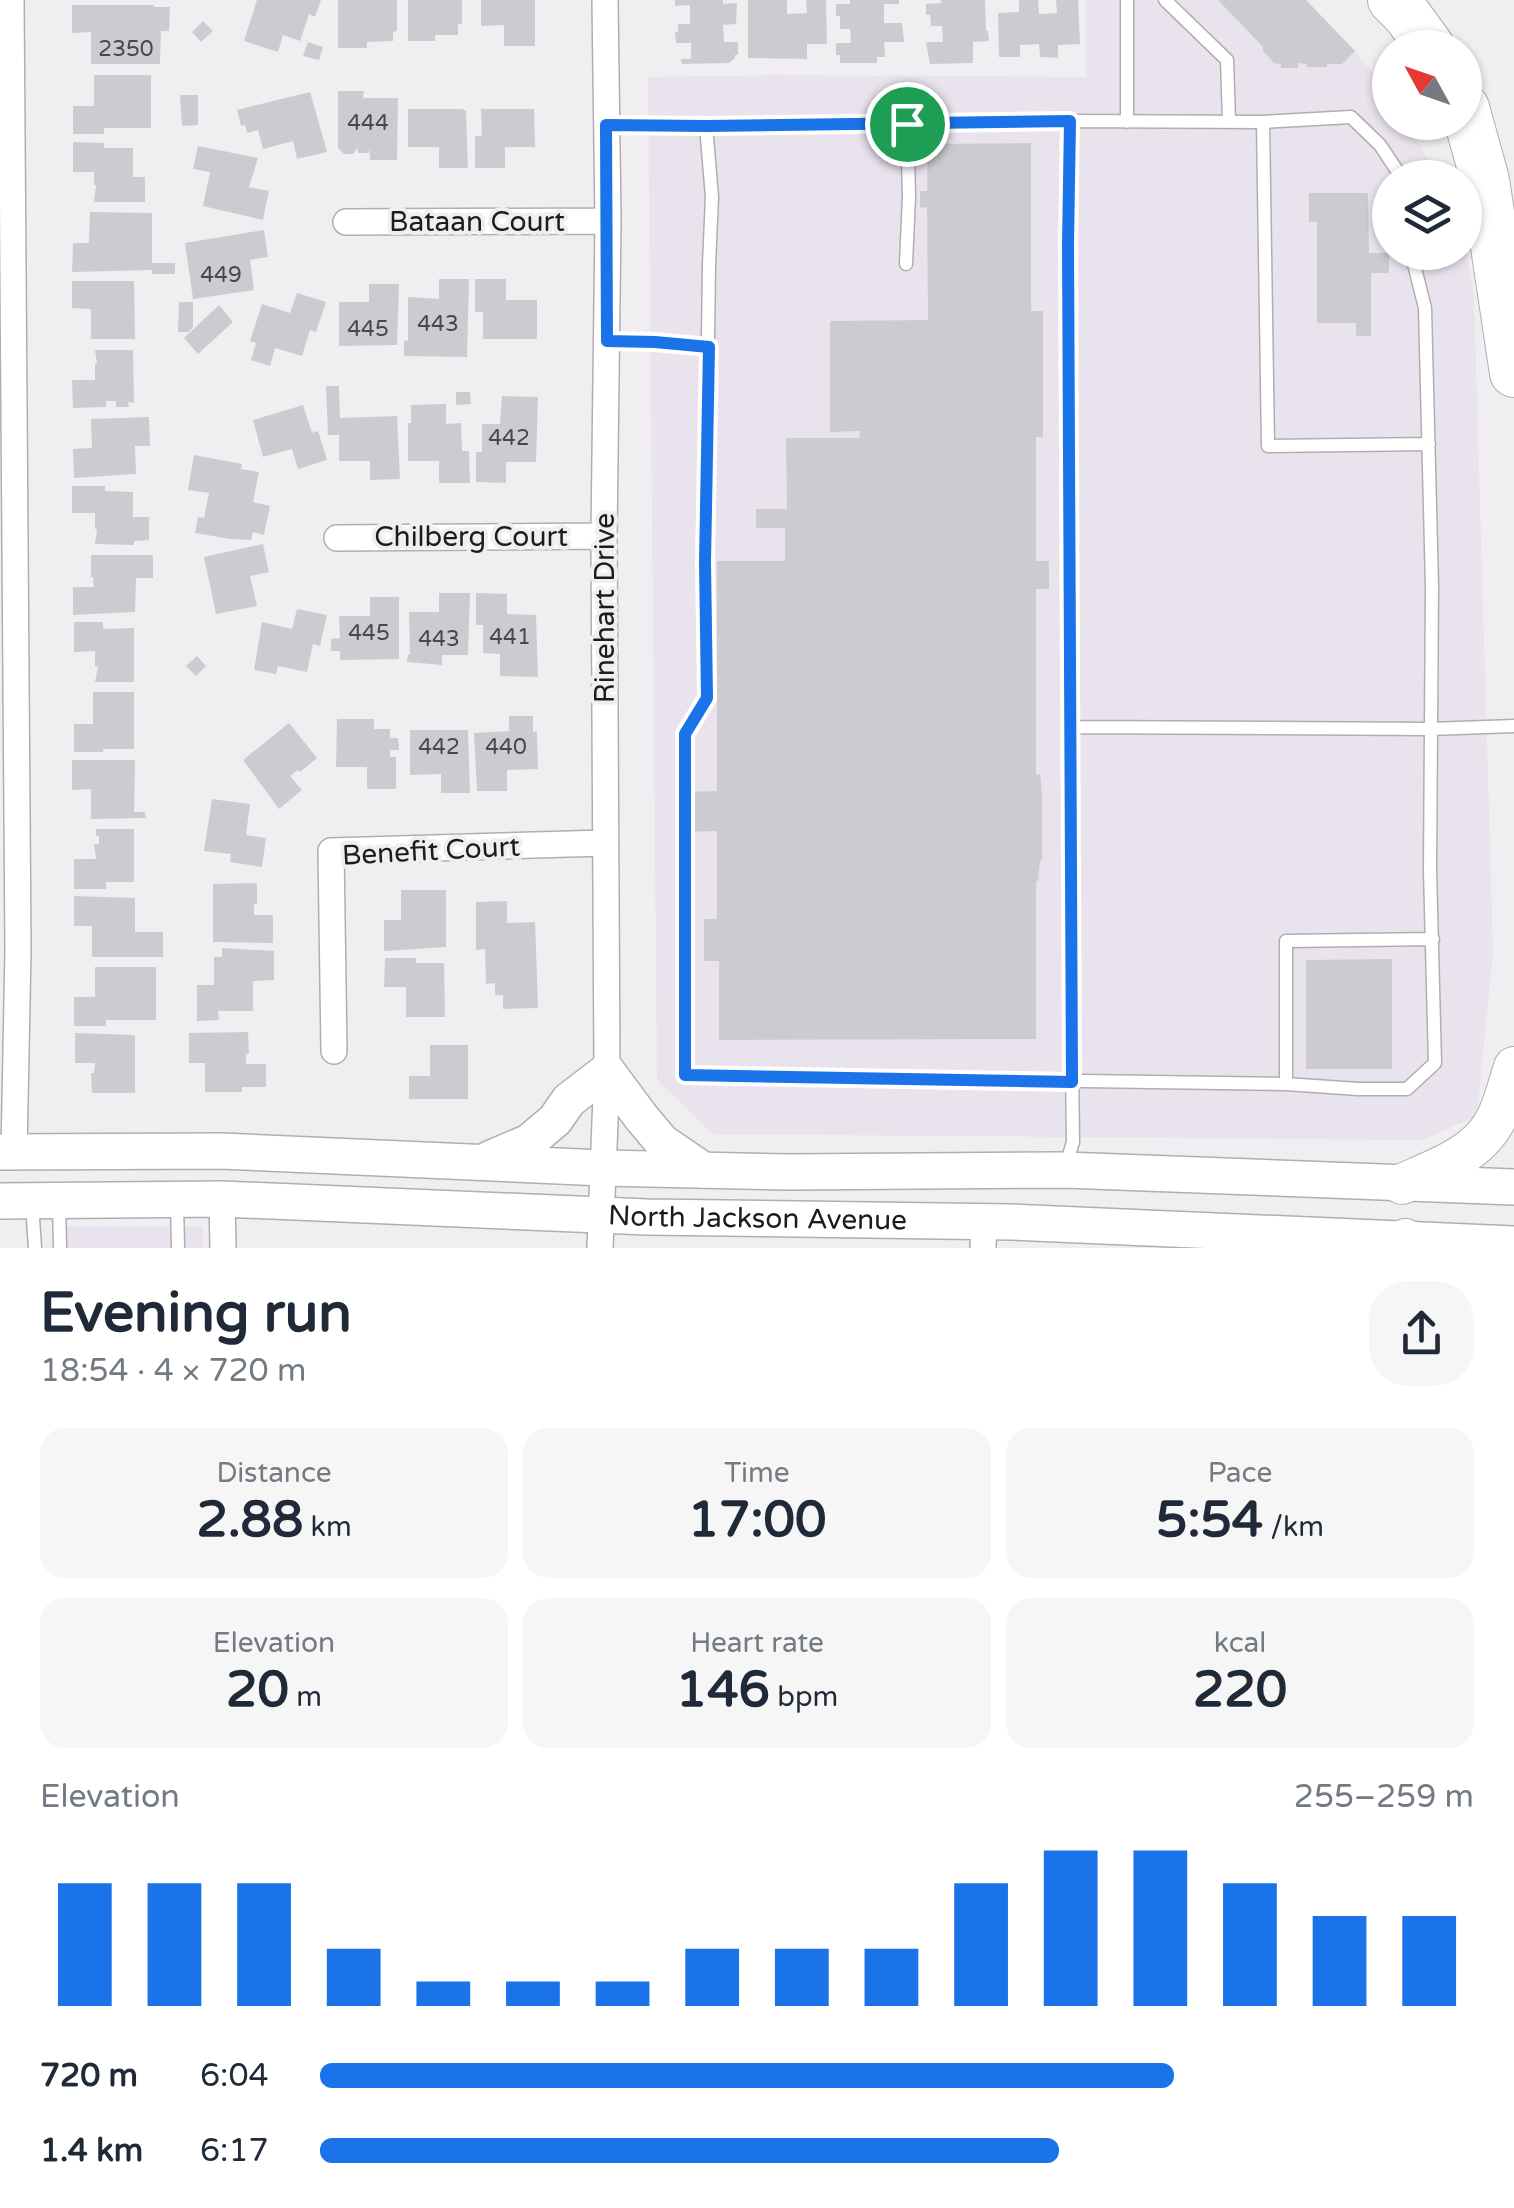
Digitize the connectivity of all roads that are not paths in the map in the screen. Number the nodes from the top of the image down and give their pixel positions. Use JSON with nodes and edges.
{"nodes":[{"id":1,"x":605,"y":0,"type":"edge"},
{"id":2,"x":1127,"y":0,"type":"edge"},
{"id":3,"x":1165,"y":0,"type":"edge"},
{"id":4,"x":1392,"y":0,"type":"edge"},
{"id":5,"x":7,"y":15,"type":"edge"},
{"id":6,"x":1418,"y":30,"type":"edge"},
{"id":7,"x":1229,"y":120,"type":"junction"},
{"id":8,"x":1070,"y":121,"type":"junction"},
{"id":9,"x":1126,"y":122,"type":"junction"},
{"id":10,"x":1263,"y":122,"type":"junction"},
{"id":11,"x":907,"y":124,"type":"junction"},
{"id":12,"x":606,"y":125,"type":"junction"},
{"id":13,"x":706,"y":126,"type":"junction"},
{"id":14,"x":1474,"y":140,"type":"edge"},
{"id":15,"x":1390,"y":160,"type":"edge"},
{"id":16,"x":608,"y":221,"type":"junction"},
{"id":17,"x":346,"y":222,"type":"dead end"},
{"id":18,"x":906,"y":264,"type":"dead end"},
{"id":19,"x":1416,"y":270,"type":"edge"},
{"id":20,"x":607,"y":341,"type":"junction"},
{"id":21,"x":6,"y":344,"type":"edge"},
{"id":22,"x":709,"y":347,"type":"junction"},
{"id":23,"x":1514,"y":373,"type":"edge"},
{"id":24,"x":1429,"y":444,"type":"junction"},
{"id":25,"x":604,"y":536,"type":"junction"},
{"id":26,"x":337,"y":538,"type":"dead end"},
{"id":27,"x":1514,"y":726,"type":"edge"},
{"id":28,"x":1070,"y":727,"type":"junction"},
{"id":29,"x":1430,"y":730,"type":"junction"},
{"id":30,"x":605,"y":843,"type":"junction"},
{"id":31,"x":1433,"y":940,"type":"junction"},
{"id":32,"x":9,"y":949,"type":"edge"},
{"id":33,"x":334,"y":1051,"type":"dead end"},
{"id":34,"x":1514,"y":1067,"type":"edge"},
{"id":35,"x":607,"y":1070,"type":"junction"},
{"id":36,"x":1072,"y":1082,"type":"junction"},
{"id":37,"x":1286,"y":1084,"type":"junction"},
{"id":38,"x":7,"y":1153,"type":"edge"},
{"id":39,"x":484,"y":1161,"type":"junction"},
{"id":40,"x":603,"y":1168,"type":"junction"},
{"id":41,"x":703,"y":1170,"type":"junction"},
{"id":42,"x":1065,"y":1170,"type":"junction"},
{"id":43,"x":1402,"y":1184,"type":"junction"},
{"id":44,"x":1514,"y":1187,"type":"edge"},
{"id":45,"x":178,"y":1200,"type":"junction"},
{"id":46,"x":222,"y":1200,"type":"junction"},
{"id":47,"x":30,"y":1201,"type":"edge"},
{"id":48,"x":600,"y":1232,"type":"edge"},
{"id":49,"x":984,"y":1235,"type":"edge"},
{"id":50,"x":1145,"y":1239,"type":"edge"},
{"id":51,"x":1319,"y":1242,"type":"edge"},
{"id":52,"x":1414,"y":1244,"type":"edge"},
{"id":53,"x":1514,"y":1244,"type":"edge"},
{"id":54,"x":34,"y":1248,"type":"edge"},
{"id":55,"x":60,"y":1248,"type":"edge"},
{"id":56,"x":178,"y":1248,"type":"edge"},
{"id":57,"x":223,"y":1248,"type":"edge"}],
"edges":[{"from":1,"to":12,"type":"street","name":"Rinehart Drive"},
{"from":2,"to":9,"type":"lane"},
{"from":3,"to":7,"type":"lane"},
{"from":4,"to":6,"type":"highway"},
{"from":5,"to":21,"type":"street"},
{"from":7,"to":9,"type":"lane"},
{"from":7,"to":10,"type":"lane"},
{"from":8,"to":9,"type":"lane"},
{"from":8,"to":11,"type":"lane"},
{"from":8,"to":28,"type":"lane"},
{"from":10,"to":15,"type":"lane"},
{"from":10,"to":24,"type":"lane"},
{"from":11,"to":13,"type":"lane"},
{"from":11,"to":18,"type":"lane"},
{"from":12,"to":13,"type":"lane"},
{"from":12,"to":16,"type":"street","name":"Rinehart Drive"},
{"from":13,"to":22,"type":"lane"},
{"from":14,"to":23,"type":"highway"},
{"from":16,"to":17,"type":"street","name":"Bataan Court"},
{"from":16,"to":20,"type":"street","name":"Rinehart Drive"},
{"from":19,"to":24,"type":"lane"},
{"from":20,"to":22,"type":"lane"},
{"from":20,"to":25,"type":"street","name":"Rinehart Drive"},
{"from":21,"to":32,"type":"street"},
{"from":22,"to":36,"type":"lane"},
{"from":24,"to":29,"type":"lane"},
{"from":25,"to":26,"type":"street","name":"Chilberg Court"},
{"from":25,"to":30,"type":"street","name":"Rinehart Drive"},
{"from":27,"to":29,"type":"lane"},
{"from":28,"to":29,"type":"lane"},
{"from":28,"to":36,"type":"lane"},
{"from":29,"to":31,"type":"lane"},
{"from":30,"to":33,"type":"street","name":"Benefit Court"},
{"from":30,"to":35,"type":"street","name":"Rinehart Drive"},
{"from":31,"to":37,"type":"lane"},
{"from":31,"to":37,"type":"lane"},
{"from":32,"to":38,"type":"street"},
{"from":34,"to":43,"type":"main road"},
{"from":35,"to":39,"type":"main road"},
{"from":35,"to":40,"type":"street","name":"Rinehart Drive"},
{"from":35,"to":41,"type":"main road"},
{"from":36,"to":37,"type":"lane"},
{"from":36,"to":42,"type":"lane"},
{"from":38,"to":39,"type":"main road","name":"North Jackson Avenue"},
{"from":39,"to":40,"type":"main road","name":"North Jackson Avenue"},
{"from":40,"to":41,"type":"main road","name":"North Jackson Avenue"},
{"from":40,"to":48,"type":"street","name":"Rinehart Drive"},
{"from":41,"to":42,"type":"main road","name":"North Jackson Avenue"},
{"from":42,"to":43,"type":"main road","name":"North Jackson Avenue"},
{"from":43,"to":44,"type":"main road","name":"North Jackson Avenue"},
{"from":45,"to":46,"type":"main road","name":"North Jackson Avenue"},
{"from":45,"to":47,"type":"main road","name":"North Jackson Avenue"},
{"from":45,"to":56,"type":"lane"},
{"from":46,"to":48,"type":"main road","name":"North Jackson Avenue"},
{"from":46,"to":57,"type":"street"},
{"from":47,"to":54,"type":"lane"},
{"from":47,"to":55,"type":"lane"},
{"from":48,"to":49,"type":"main road","name":"North Jackson Avenue"},
{"from":49,"to":50,"type":"main road","name":"North Jackson Avenue"},
{"from":50,"to":51,"type":"main road","name":"North Jackson Avenue"},
{"from":51,"to":52,"type":"main road","name":"North Jackson Avenue"},
{"from":52,"to":53,"type":"main road","name":"North Jackson Avenue"}]}
